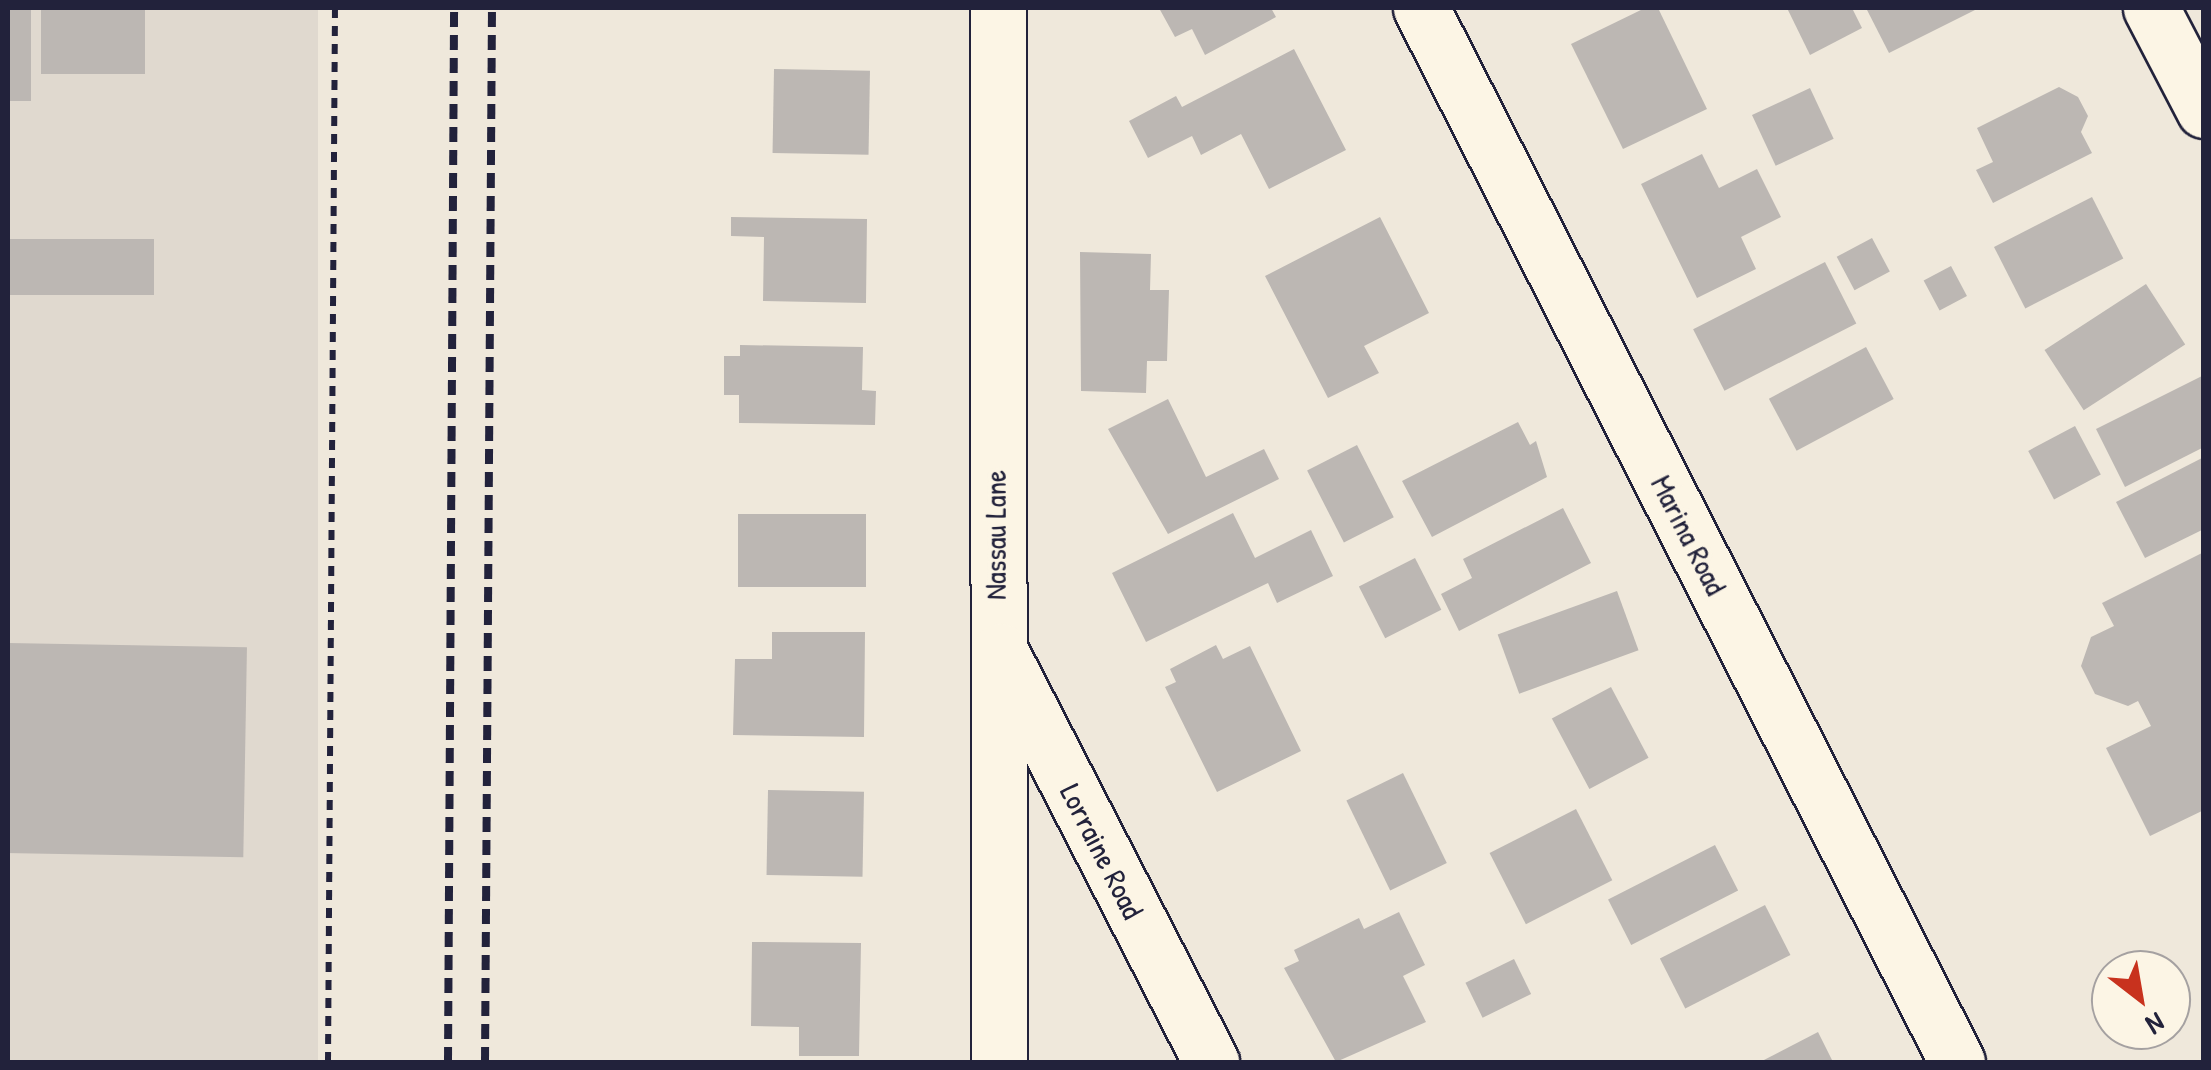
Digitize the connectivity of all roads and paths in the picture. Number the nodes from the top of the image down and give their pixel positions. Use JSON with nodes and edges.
{"nodes":[{"id":1,"x":335,"y":8,"type":"edge"},
{"id":2,"x":998,"y":8,"type":"edge"},
{"id":3,"x":1421,"y":8,"type":"edge"},
{"id":4,"x":2151,"y":8,"type":"edge"},
{"id":5,"x":2204,"y":110,"type":"edge"},
{"id":6,"x":994,"y":639,"type":"junction"},
{"id":7,"x":328,"y":1062,"type":"edge"},
{"id":8,"x":999,"y":1062,"type":"edge"},
{"id":9,"x":1211,"y":1062,"type":"edge"},
{"id":10,"x":1957,"y":1062,"type":"edge"}],
"edges":[{"from":1,"to":7,"type":"path"},
{"from":2,"to":6,"type":"street","name":"Nassau Lane"},
{"from":3,"to":10,"type":"street","name":"Marina Road"},
{"from":4,"to":5,"type":"street"},
{"from":6,"to":8,"type":"street","name":"Nassau Lane"},
{"from":6,"to":9,"type":"street","name":"Lorraine Road"}]}
